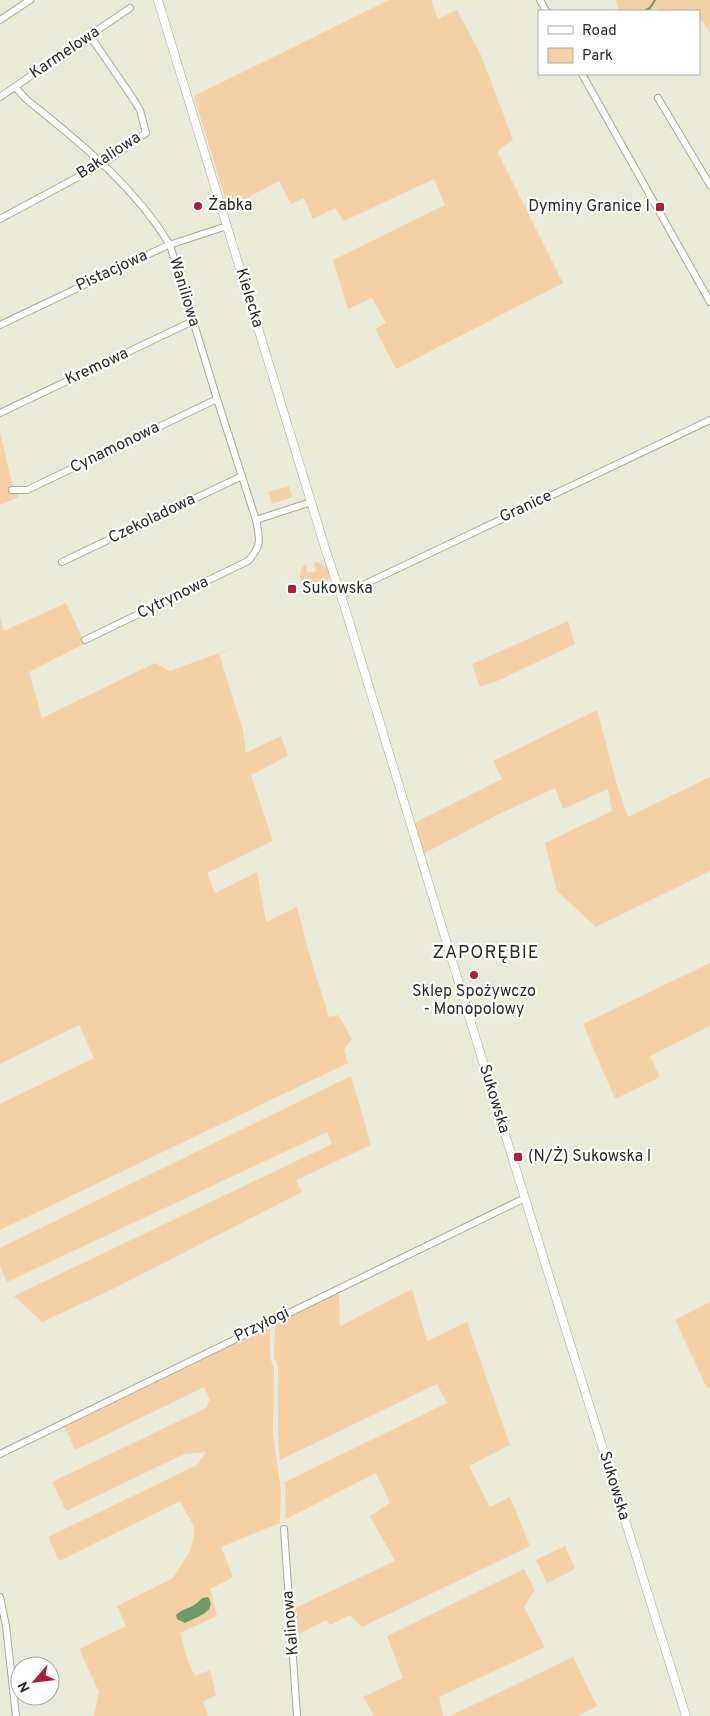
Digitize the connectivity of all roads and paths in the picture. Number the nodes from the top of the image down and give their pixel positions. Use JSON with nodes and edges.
{"nodes":[{"id":1,"x":30,"y":0,"type":"edge"},
{"id":2,"x":158,"y":0,"type":"edge"},
{"id":3,"x":130,"y":8,"type":"dead end"},
{"id":4,"x":0,"y":20,"type":"edge"},
{"id":5,"x":90,"y":36,"type":"junction"},
{"id":6,"x":583,"y":75,"type":"edge"},
{"id":7,"x":15,"y":87,"type":"junction"},
{"id":8,"x":0,"y":97,"type":"edge"},
{"id":9,"x":658,"y":98,"type":"dead end"},
{"id":10,"x":104,"y":163,"type":"junction"},
{"id":11,"x":710,"y":184,"type":"edge"},
{"id":12,"x":0,"y":219,"type":"edge"},
{"id":13,"x":227,"y":226,"type":"junction"},
{"id":14,"x":170,"y":245,"type":"junction"},
{"id":15,"x":710,"y":302,"type":"edge"},
{"id":16,"x":193,"y":322,"type":"junction"},
{"id":17,"x":0,"y":325,"type":"edge"},
{"id":18,"x":217,"y":399,"type":"junction"},
{"id":19,"x":0,"y":413,"type":"edge"},
{"id":20,"x":710,"y":420,"type":"edge"},
{"id":21,"x":242,"y":476,"type":"junction"},
{"id":22,"x":12,"y":490,"type":"dead end"},
{"id":23,"x":311,"y":502,"type":"junction"},
{"id":24,"x":256,"y":520,"type":"junction"},
{"id":25,"x":257,"y":552,"type":"joint"},
{"id":26,"x":62,"y":562,"type":"dead end"},
{"id":27,"x":342,"y":595,"type":"junction"},
{"id":28,"x":86,"y":640,"type":"dead end"},
{"id":29,"x":525,"y":1198,"type":"junction"},
{"id":30,"x":0,"y":1454,"type":"edge"},
{"id":31,"x":284,"y":1530,"type":"dead end"},
{"id":32,"x":0,"y":1597,"type":"edge"},
{"id":33,"x":16,"y":1716,"type":"edge"},
{"id":34,"x":297,"y":1716,"type":"edge"},
{"id":35,"x":686,"y":1716,"type":"edge"}],
"edges":[{"from":1,"to":4,"type":"street"},
{"from":2,"to":13,"type":"street","name":"Kielecka"},
{"from":3,"to":5,"type":"street","name":"Karmelowa"},
{"from":5,"to":7,"type":"street","name":"Karmelowa"},
{"from":5,"to":10,"type":"street","name":"Bakaliowa"},
{"from":6,"to":15,"type":"street"},
{"from":7,"to":8,"type":"street","name":"Karmelowa"},
{"from":7,"to":10,"type":"street","name":"Waniliowa"},
{"from":9,"to":11,"type":"street"},
{"from":10,"to":12,"type":"street","name":"Bakaliowa"},
{"from":10,"to":14,"type":"street","name":"Waniliowa"},
{"from":13,"to":14,"type":"street","name":"Pistacjowa"},
{"from":13,"to":23,"type":"street","name":"Kielecka"},
{"from":14,"to":16,"type":"street","name":"Waniliowa"},
{"from":14,"to":17,"type":"street","name":"Pistacjowa"},
{"from":16,"to":18,"type":"street","name":"Waniliowa"},
{"from":16,"to":19,"type":"street","name":"Kremowa"},
{"from":18,"to":21,"type":"street","name":"Waniliowa"},
{"from":18,"to":22,"type":"street","name":"Cynamonowa"},
{"from":20,"to":27,"type":"street","name":"Granice"},
{"from":21,"to":24,"type":"street","name":"Waniliowa"},
{"from":21,"to":26,"type":"street","name":"Czekoladowa"},
{"from":23,"to":24,"type":"street"},
{"from":23,"to":27,"type":"street","name":"Kielecka"},
{"from":24,"to":25,"type":"street","name":"Waniliowa"},
{"from":25,"to":28,"type":"street","name":"Cytrynowa"},
{"from":27,"to":29,"type":"street","name":"Sukowska"},
{"from":29,"to":30,"type":"street","name":"Przyłogi"},
{"from":29,"to":35,"type":"street","name":"Sukowska"},
{"from":31,"to":34,"type":"street","name":"Kalinowa"},
{"from":32,"to":33,"type":"street"}]}
